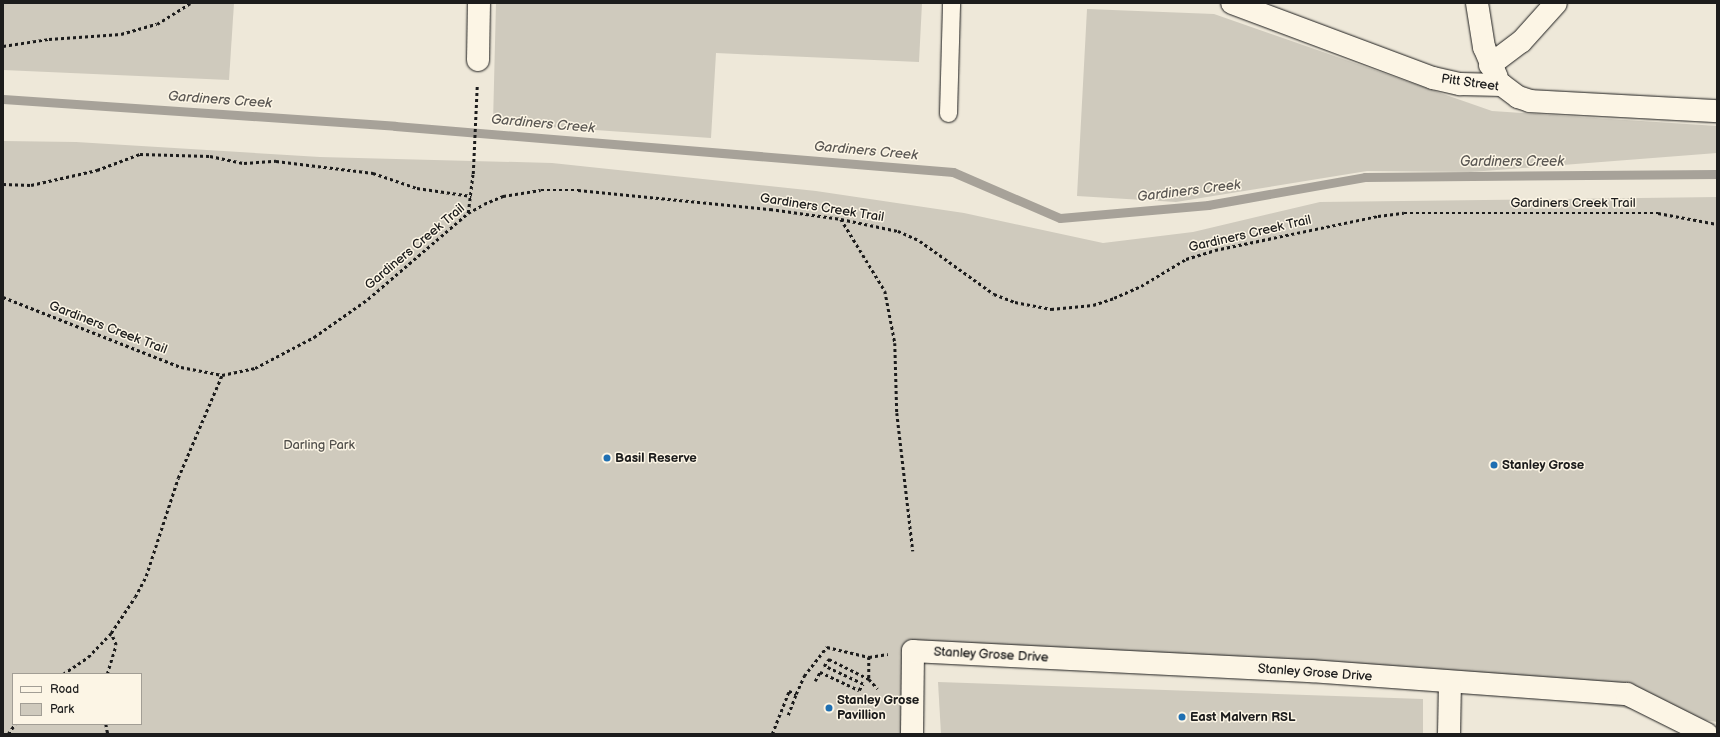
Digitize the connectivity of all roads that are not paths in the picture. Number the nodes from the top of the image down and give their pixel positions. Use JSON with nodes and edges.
{"nodes":[{"id":1,"x":479,"y":3,"type":"edge"},
{"id":2,"x":951,"y":3,"type":"edge"},
{"id":3,"x":1232,"y":3,"type":"edge"},
{"id":4,"x":1476,"y":3,"type":"edge"},
{"id":5,"x":1556,"y":3,"type":"edge"},
{"id":6,"x":478,"y":60,"type":"dead end"},
{"id":7,"x":1490,"y":65,"type":"junction"},
{"id":8,"x":1502,"y":85,"type":"junction"},
{"id":9,"x":1717,"y":111,"type":"edge"},
{"id":10,"x":948,"y":113,"type":"dead end"},
{"id":11,"x":1450,"y":683,"type":"junction"},
{"id":12,"x":912,"y":734,"type":"edge"},
{"id":13,"x":1449,"y":734,"type":"edge"},
{"id":14,"x":1707,"y":734,"type":"edge"}],
"edges":[{"from":1,"to":6,"type":"street"},
{"from":2,"to":10,"type":"lane"},
{"from":3,"to":8,"type":"street","name":"Pitt Street"},
{"from":4,"to":7,"type":"street"},
{"from":5,"to":7,"type":"street"},
{"from":7,"to":8,"type":"street"},
{"from":8,"to":9,"type":"street","name":"Pitt Street"},
{"from":11,"to":12,"type":"street","name":"Stanley Grose Drive"},
{"from":11,"to":13,"type":"street"},
{"from":11,"to":14,"type":"street","name":"Stanley Grose Drive"}]}
